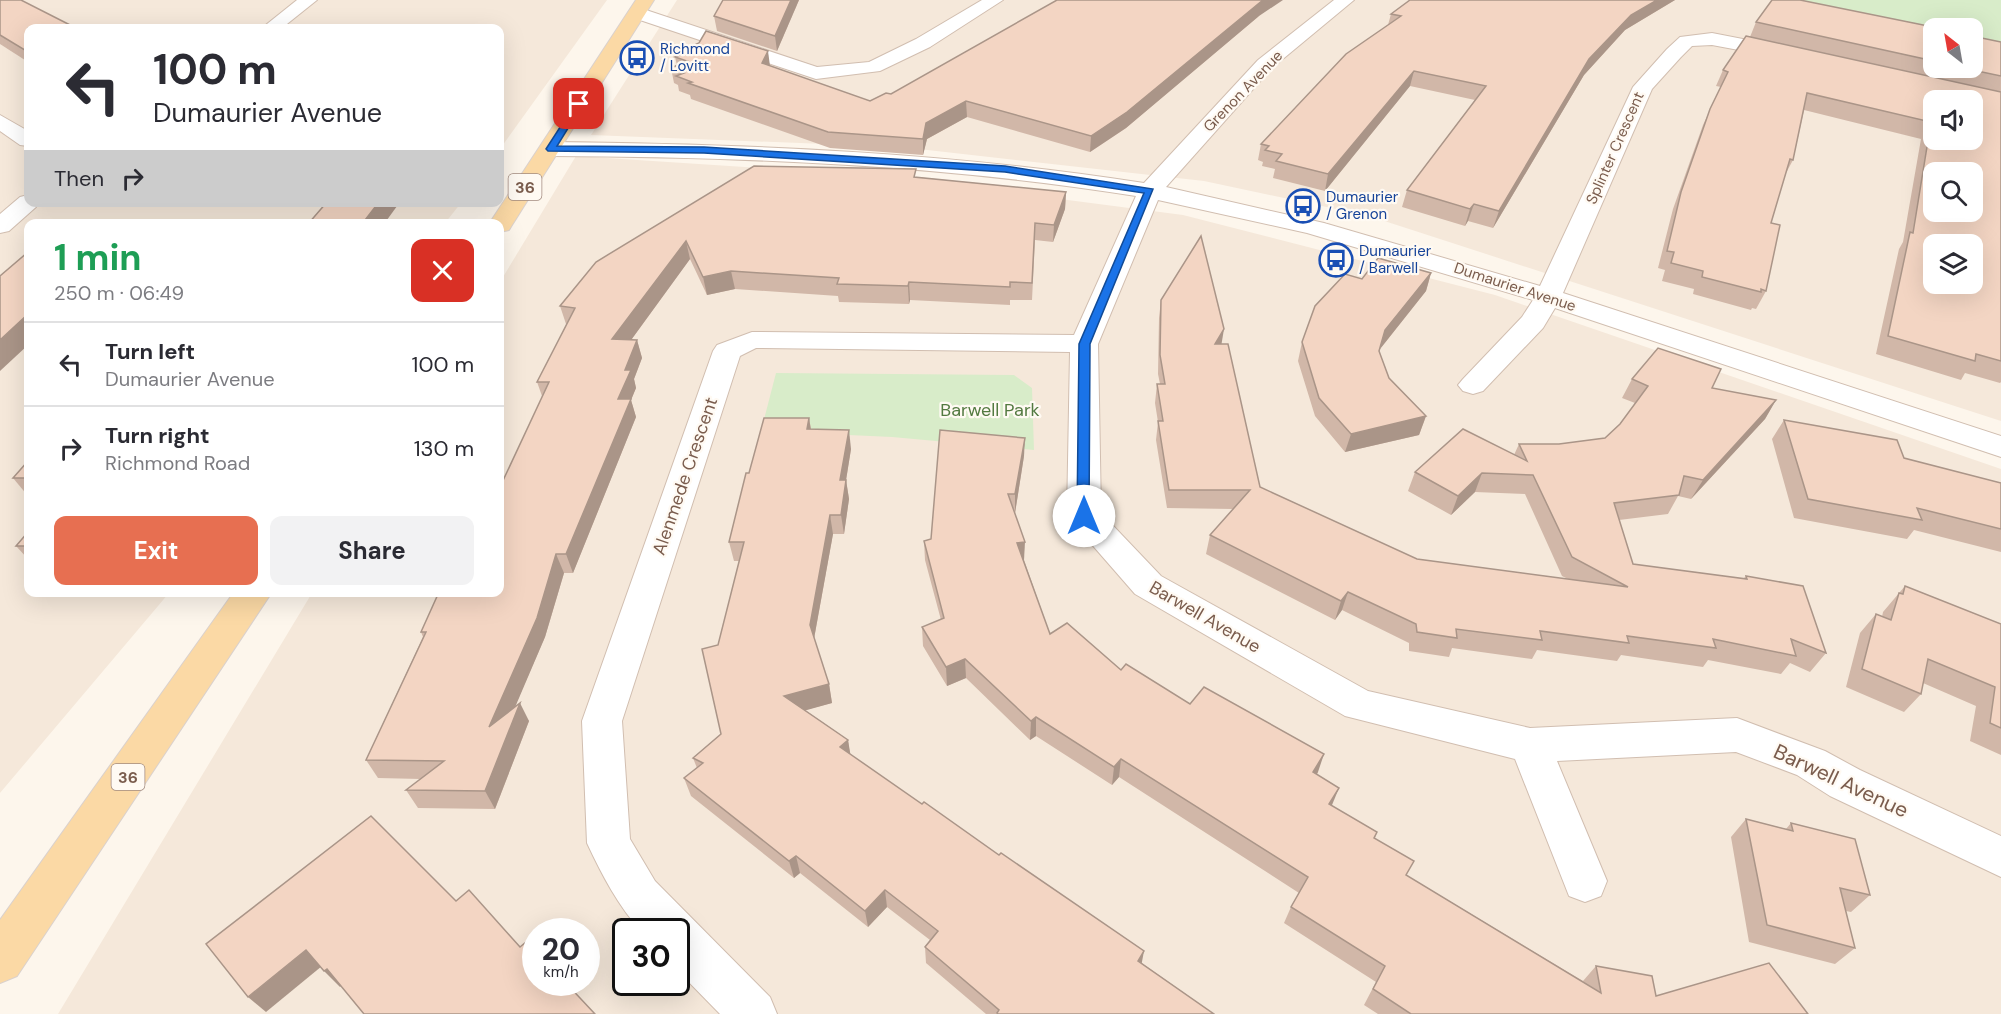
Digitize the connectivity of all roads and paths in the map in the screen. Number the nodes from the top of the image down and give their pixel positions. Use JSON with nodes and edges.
{"nodes":[{"id":1,"x":308,"y":0,"type":"edge"},
{"id":2,"x":994,"y":0,"type":"edge"},
{"id":3,"x":1345,"y":0,"type":"edge"},
{"id":4,"x":641,"y":7,"type":"edge"},
{"id":5,"x":276,"y":24,"type":"edge"},
{"id":6,"x":1802,"y":57,"type":"edge"},
{"id":7,"x":0,"y":121,"type":"edge"},
{"id":8,"x":24,"y":137,"type":"edge"},
{"id":9,"x":551,"y":149,"type":"junction"},
{"id":10,"x":1150,"y":191,"type":"junction"},
{"id":11,"x":24,"y":205,"type":"edge"},
{"id":12,"x":504,"y":219,"type":"edge"},
{"id":13,"x":0,"y":226,"type":"edge"},
{"id":14,"x":1548,"y":297,"type":"junction"},
{"id":15,"x":1084,"y":344,"type":"junction"},
{"id":16,"x":1473,"y":385,"type":"dead end"},
{"id":17,"x":2001,"y":447,"type":"edge"},
{"id":18,"x":251,"y":597,"type":"edge"},
{"id":19,"x":1530,"y":745,"type":"junction"},
{"id":20,"x":2001,"y":858,"type":"edge"},
{"id":21,"x":1586,"y":881,"type":"dead end"},
{"id":22,"x":660,"y":918,"type":"edge"},
{"id":23,"x":690,"y":949,"type":"edge"},
{"id":24,"x":0,"y":960,"type":"edge"},
{"id":25,"x":753,"y":1014,"type":"edge"}],
"edges":[{"from":1,"to":5,"type":"street"},
{"from":2,"to":4,"type":"street"},
{"from":3,"to":10,"type":"street","name":"Grenon Avenue"},
{"from":4,"to":9,"type":"main road","number":"36"},
{"from":6,"to":14,"type":"street","name":"Splinter Crescent"},
{"from":7,"to":8,"type":"street"},
{"from":9,"to":10,"type":"street","name":"Dumaurier Avenue"},
{"from":9,"to":12,"type":"main road","number":"36"},
{"from":10,"to":14,"type":"street","name":"Dumaurier Avenue"},
{"from":10,"to":15,"type":"street","name":"Barwell Avenue"},
{"from":11,"to":13,"type":"street"},
{"from":14,"to":16,"type":"street","name":"Splinter Crescent"},
{"from":14,"to":17,"type":"street","name":"Dumaurier Avenue"},
{"from":15,"to":19,"type":"street","name":"Barwell Avenue"},
{"from":15,"to":22,"type":"street","name":"Alenmede Crescent"},
{"from":18,"to":24,"type":"main road","number":"36"},
{"from":19,"to":20,"type":"street","name":"Barwell Avenue"},
{"from":19,"to":21,"type":"street"},
{"from":23,"to":25,"type":"street","name":"Alenmede Crescent"}]}
